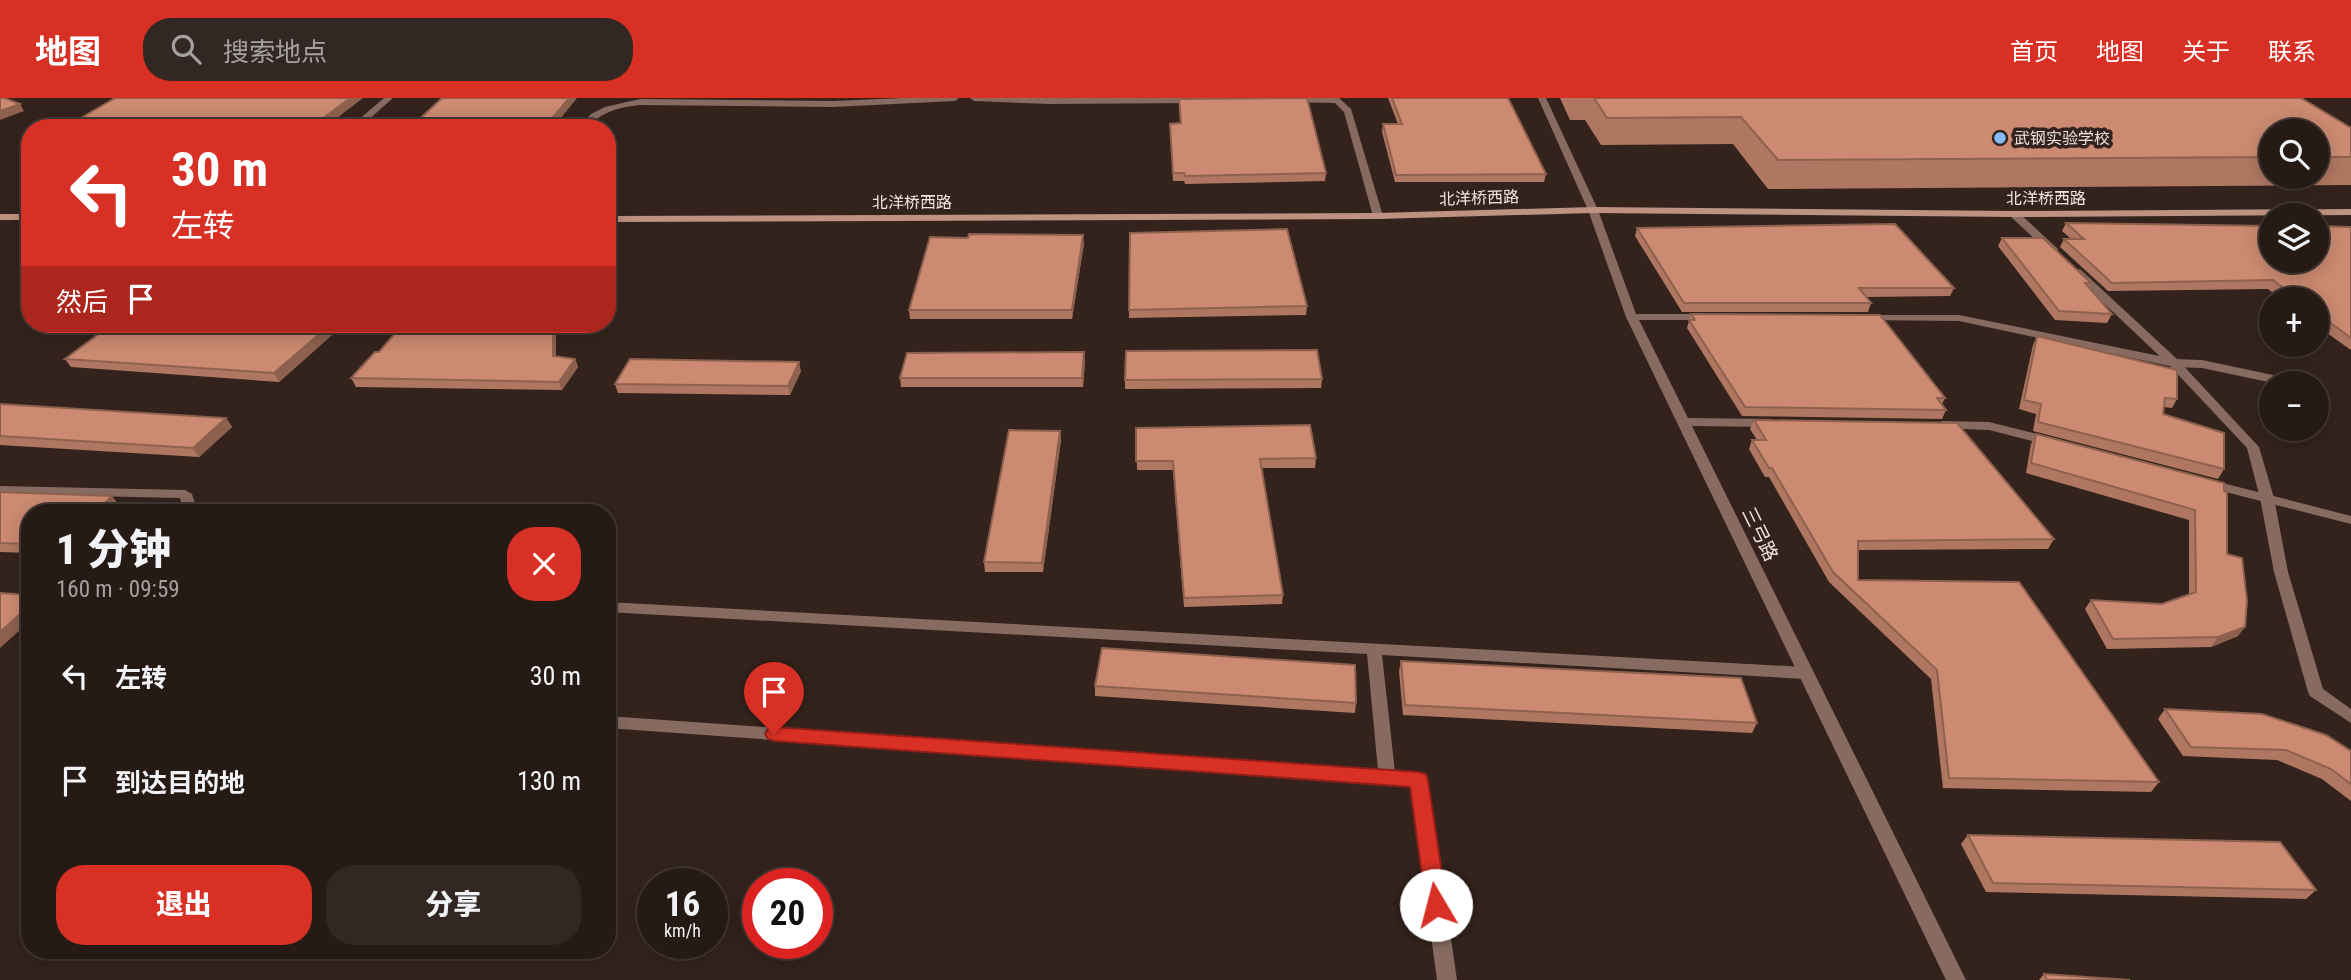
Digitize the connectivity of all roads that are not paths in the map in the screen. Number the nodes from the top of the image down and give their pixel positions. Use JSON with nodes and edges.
{"nodes":[{"id":1,"x":389,"y":98,"type":"edge"},
{"id":2,"x":955,"y":98,"type":"edge"},
{"id":3,"x":974,"y":98,"type":"edge"},
{"id":4,"x":1542,"y":98,"type":"edge"},
{"id":5,"x":1280,"y":99,"type":"edge"},
{"id":6,"x":1203,"y":100,"type":"edge"},
{"id":7,"x":364,"y":119,"type":"edge"},
{"id":8,"x":589,"y":119,"type":"edge"},
{"id":9,"x":1593,"y":211,"type":"junction"},
{"id":10,"x":2351,"y":212,"type":"edge"},
{"id":11,"x":2014,"y":214,"type":"junction"},
{"id":12,"x":1378,"y":216,"type":"junction"},
{"id":13,"x":0,"y":217,"type":"edge"},
{"id":14,"x":21,"y":218,"type":"edge"},
{"id":15,"x":616,"y":219,"type":"edge"},
{"id":16,"x":1632,"y":317,"type":"junction"},
{"id":17,"x":1727,"y":317,"type":"edge"},
{"id":18,"x":1850,"y":318,"type":"edge"},
{"id":19,"x":2174,"y":363,"type":"junction"},
{"id":20,"x":2259,"y":377,"type":"edge"},
{"id":21,"x":1685,"y":422,"type":"junction"},
{"id":22,"x":1782,"y":423,"type":"edge"},
{"id":23,"x":1934,"y":425,"type":"edge"},
{"id":24,"x":2068,"y":446,"type":"edge"},
{"id":25,"x":2188,"y":477,"type":"edge"},
{"id":26,"x":0,"y":490,"type":"edge"},
{"id":27,"x":2267,"y":498,"type":"junction"},
{"id":28,"x":188,"y":504,"type":"edge"},
{"id":29,"x":2351,"y":520,"type":"edge"},
{"id":30,"x":616,"y":607,"type":"edge"},
{"id":31,"x":1374,"y":648,"type":"junction"},
{"id":32,"x":1805,"y":673,"type":"junction"},
{"id":33,"x":2351,"y":717,"type":"edge"},
{"id":34,"x":616,"y":723,"type":"edge"},
{"id":35,"x":1387,"y":777,"type":"junction"},
{"id":36,"x":1447,"y":980,"type":"edge"},
{"id":37,"x":1956,"y":980,"type":"edge"}],
"edges":[{"from":1,"to":7,"type":"street"},
{"from":2,"to":8,"type":"street"},
{"from":3,"to":6,"type":"street"},
{"from":4,"to":9,"type":"street","name":"三弓路"},
{"from":5,"to":12,"type":"street"},
{"from":9,"to":11,"type":"main road","name":"北洋桥西路"},
{"from":9,"to":12,"type":"main road","name":"北洋桥西路"},
{"from":9,"to":16,"type":"street","name":"三弓路"},
{"from":10,"to":11,"type":"main road","name":"北洋桥西路"},
{"from":11,"to":19,"type":"street"},
{"from":12,"to":15,"type":"main road","name":"北洋桥西路"},
{"from":13,"to":14,"type":"main road"},
{"from":16,"to":17,"type":"street"},
{"from":16,"to":21,"type":"street","name":"三弓路"},
{"from":18,"to":19,"type":"street"},
{"from":19,"to":20,"type":"street"},
{"from":19,"to":27,"type":"street"},
{"from":21,"to":22,"type":"street"},
{"from":21,"to":32,"type":"street","name":"三弓路"},
{"from":23,"to":24,"type":"street"},
{"from":25,"to":27,"type":"street"},
{"from":26,"to":28,"type":"street"},
{"from":27,"to":29,"type":"street"},
{"from":27,"to":33,"type":"street"},
{"from":30,"to":31,"type":"street"},
{"from":31,"to":32,"type":"street"},
{"from":31,"to":35,"type":"street"},
{"from":32,"to":37,"type":"street","name":"三弓路"},
{"from":34,"to":35,"type":"street"},
{"from":35,"to":36,"type":"street"}]}
